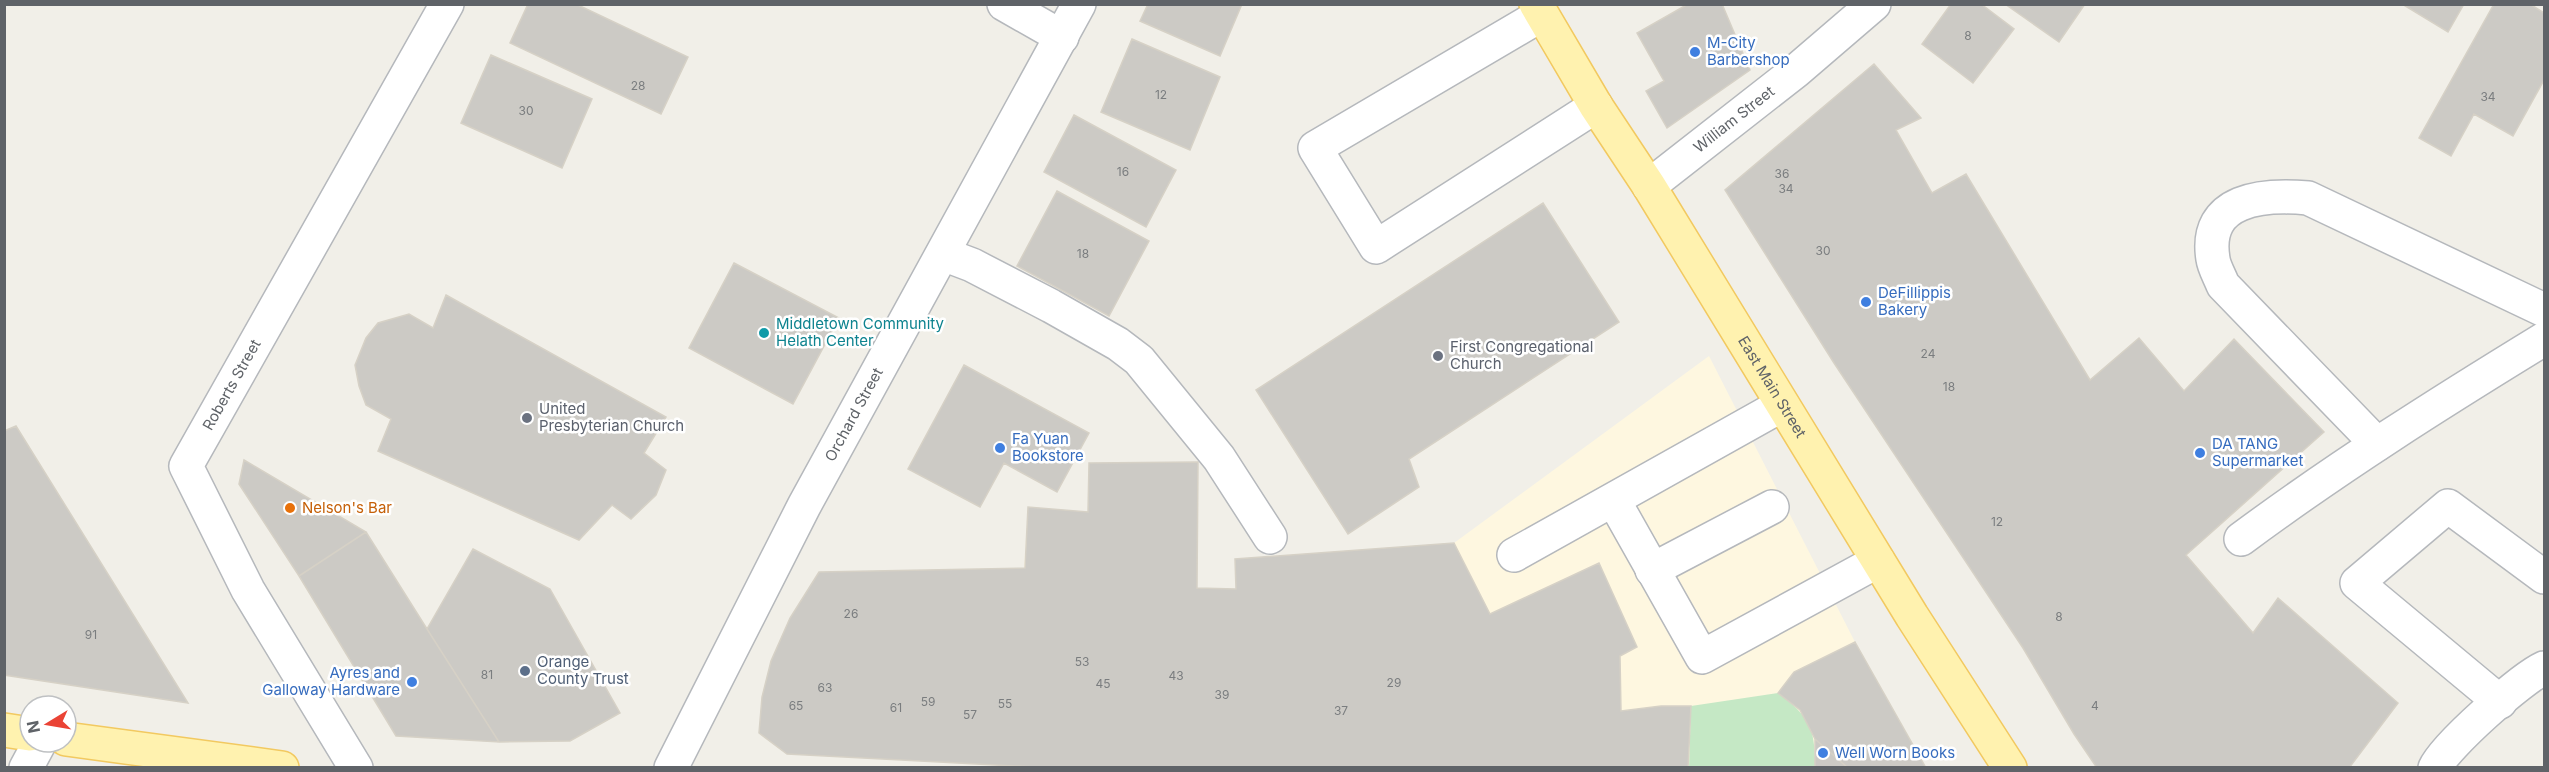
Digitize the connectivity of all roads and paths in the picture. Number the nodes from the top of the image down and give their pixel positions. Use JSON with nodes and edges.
{"nodes":[{"id":1,"x":447,"y":4,"type":"edge"},
{"id":2,"x":1004,"y":4,"type":"edge"},
{"id":3,"x":1079,"y":4,"type":"edge"},
{"id":4,"x":1874,"y":4,"type":"edge"},
{"id":5,"x":1539,"y":10,"type":"edge"},
{"id":6,"x":1062,"y":37,"type":"junction"},
{"id":7,"x":1596,"y":106,"type":"junction"},
{"id":8,"x":1649,"y":186,"type":"junction"},
{"id":9,"x":943,"y":254,"type":"junction"},
{"id":10,"x":2544,"y":310,"type":"edge"},
{"id":11,"x":2544,"y":339,"type":"edge"},
{"id":12,"x":1782,"y":405,"type":"junction"},
{"id":13,"x":2377,"y":444,"type":"junction"},
{"id":14,"x":1614,"y":501,"type":"junction"},
{"id":15,"x":1772,"y":507,"type":"dead end"},
{"id":16,"x":1270,"y":537,"type":"dead end"},
{"id":17,"x":2241,"y":539,"type":"dead end"},
{"id":18,"x":1514,"y":555,"type":"dead end"},
{"id":19,"x":1878,"y":561,"type":"junction"},
{"id":20,"x":1652,"y":570,"type":"junction"},
{"id":21,"x":2544,"y":577,"type":"edge"},
{"id":22,"x":2544,"y":668,"type":"edge"},
{"id":23,"x":2500,"y":702,"type":"junction"},
{"id":24,"x":78,"y":741,"type":"edge"},
{"id":25,"x":34,"y":754,"type":"edge"},
{"id":26,"x":26,"y":768,"type":"edge"},
{"id":27,"x":282,"y":768,"type":"edge"},
{"id":28,"x":356,"y":768,"type":"edge"},
{"id":29,"x":671,"y":768,"type":"edge"},
{"id":30,"x":2010,"y":768,"type":"edge"},
{"id":31,"x":2435,"y":768,"type":"edge"}],
"edges":[{"from":1,"to":28,"type":"street","name":"Roberts Street"},
{"from":2,"to":6,"type":"street"},
{"from":3,"to":6,"type":"street","name":"Orchard Street"},
{"from":4,"to":8,"type":"street","name":"William Street"},
{"from":5,"to":7,"type":"main road","name":"East Main Street"},
{"from":5,"to":7,"type":"street"},
{"from":6,"to":9,"type":"street","name":"Orchard Street"},
{"from":7,"to":8,"type":"main road","name":"East Main Street"},
{"from":8,"to":12,"type":"main road","name":"East Main Street"},
{"from":9,"to":16,"type":"street"},
{"from":9,"to":29,"type":"street","name":"Orchard Street"},
{"from":10,"to":13,"type":"street"},
{"from":11,"to":13,"type":"street"},
{"from":12,"to":14,"type":"street"},
{"from":12,"to":19,"type":"main road","name":"East Main Street"},
{"from":13,"to":17,"type":"street"},
{"from":14,"to":18,"type":"street"},
{"from":14,"to":20,"type":"street"},
{"from":15,"to":20,"type":"street"},
{"from":19,"to":20,"type":"street"},
{"from":19,"to":30,"type":"main road","name":"East Main Street"},
{"from":21,"to":23,"type":"street"},
{"from":22,"to":23,"type":"street"},
{"from":23,"to":31,"type":"street"},
{"from":24,"to":27,"type":"main road"},
{"from":25,"to":26,"type":"street"}]}
